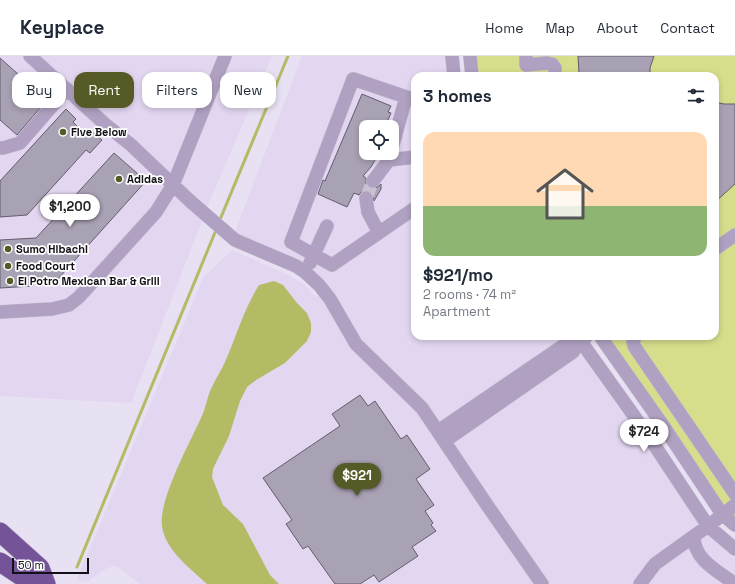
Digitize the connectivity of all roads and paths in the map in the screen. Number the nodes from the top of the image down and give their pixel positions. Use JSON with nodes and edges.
{"nodes":[{"id":1,"x":30,"y":56,"type":"edge"},
{"id":2,"x":225,"y":56,"type":"edge"},
{"id":3,"x":452,"y":56,"type":"edge"},
{"id":4,"x":470,"y":56,"type":"edge"},
{"id":5,"x":526,"y":56,"type":"edge"},
{"id":6,"x":454,"y":72,"type":"edge"},
{"id":7,"x":472,"y":72,"type":"edge"},
{"id":8,"x":556,"y":72,"type":"edge"},
{"id":9,"x":67,"y":89,"type":"junction"},
{"id":10,"x":411,"y":99,"type":"edge"},
{"id":11,"x":399,"y":132,"type":"edge"},
{"id":12,"x":0,"y":148,"type":"edge"},
{"id":13,"x":399,"y":155,"type":"edge"},
{"id":14,"x":411,"y":156,"type":"edge"},
{"id":15,"x":387,"y":160,"type":"edge"},
{"id":16,"x":373,"y":181,"type":"tunnel mouth"},
{"id":17,"x":173,"y":185,"type":"junction"},
{"id":18,"x":366,"y":198,"type":"tunnel mouth"},
{"id":19,"x":411,"y":211,"type":"edge"},
{"id":20,"x":327,"y":226,"type":"dead end"},
{"id":21,"x":379,"y":233,"type":"junction"},
{"id":22,"x":735,"y":236,"type":"edge"},
{"id":23,"x":719,"y":246,"type":"edge"},
{"id":24,"x":314,"y":255,"type":"junction"},
{"id":25,"x":305,"y":272,"type":"junction"},
{"id":26,"x":0,"y":312,"type":"edge"},
{"id":27,"x":576,"y":340,"type":"edge"},
{"id":28,"x":583,"y":340,"type":"edge"},
{"id":29,"x":603,"y":340,"type":"edge"},
{"id":30,"x":634,"y":340,"type":"edge"},
{"id":31,"x":441,"y":436,"type":"junction"},
{"id":32,"x":735,"y":494,"type":"edge"},
{"id":33,"x":735,"y":505,"type":"edge"},
{"id":34,"x":722,"y":514,"type":"junction"},
{"id":35,"x":735,"y":525,"type":"edge"},
{"id":36,"x":708,"y":526,"type":"junction"},
{"id":37,"x":0,"y":532,"type":"edge"},
{"id":38,"x":694,"y":537,"type":"junction"},
{"id":39,"x":735,"y":549,"type":"edge"},
{"id":40,"x":0,"y":562,"type":"edge"},
{"id":41,"x":33,"y":584,"type":"edge"},
{"id":42,"x":46,"y":584,"type":"edge"},
{"id":43,"x":542,"y":584,"type":"edge"},
{"id":44,"x":640,"y":584,"type":"edge"},
{"id":45,"x":735,"y":584,"type":"edge"}],
"edges":[{"from":1,"to":9,"type":"street"},
{"from":2,"to":17,"type":"street"},
{"from":3,"to":6,"type":"street"},
{"from":4,"to":7,"type":"street"},
{"from":5,"to":8,"type":"street"},
{"from":9,"to":12,"type":"street"},
{"from":9,"to":17,"type":"street"},
{"from":10,"to":11,"type":"street"},
{"from":10,"to":24,"type":"street"},
{"from":13,"to":14,"type":"street"},
{"from":15,"to":16,"type":"street"},
{"from":17,"to":25,"type":"street"},
{"from":17,"to":26,"type":"street"},
{"from":18,"to":21,"type":"street"},
{"from":19,"to":21,"type":"street"},
{"from":20,"to":24,"type":"street"},
{"from":21,"to":24,"type":"street"},
{"from":22,"to":23,"type":"street"},
{"from":24,"to":25,"type":"street"},
{"from":25,"to":31,"type":"street"},
{"from":27,"to":31,"type":"street"},
{"from":28,"to":36,"type":"street"},
{"from":29,"to":34,"type":"street"},
{"from":30,"to":32,"type":"street"},
{"from":31,"to":43,"type":"street"},
{"from":33,"to":34,"type":"street"},
{"from":34,"to":35,"type":"street"},
{"from":34,"to":36,"type":"street"},
{"from":36,"to":38,"type":"street"},
{"from":36,"to":39,"type":"street"},
{"from":37,"to":42,"type":"highway"},
{"from":38,"to":44,"type":"street"},
{"from":38,"to":45,"type":"street"},
{"from":40,"to":41,"type":"highway"}]}
